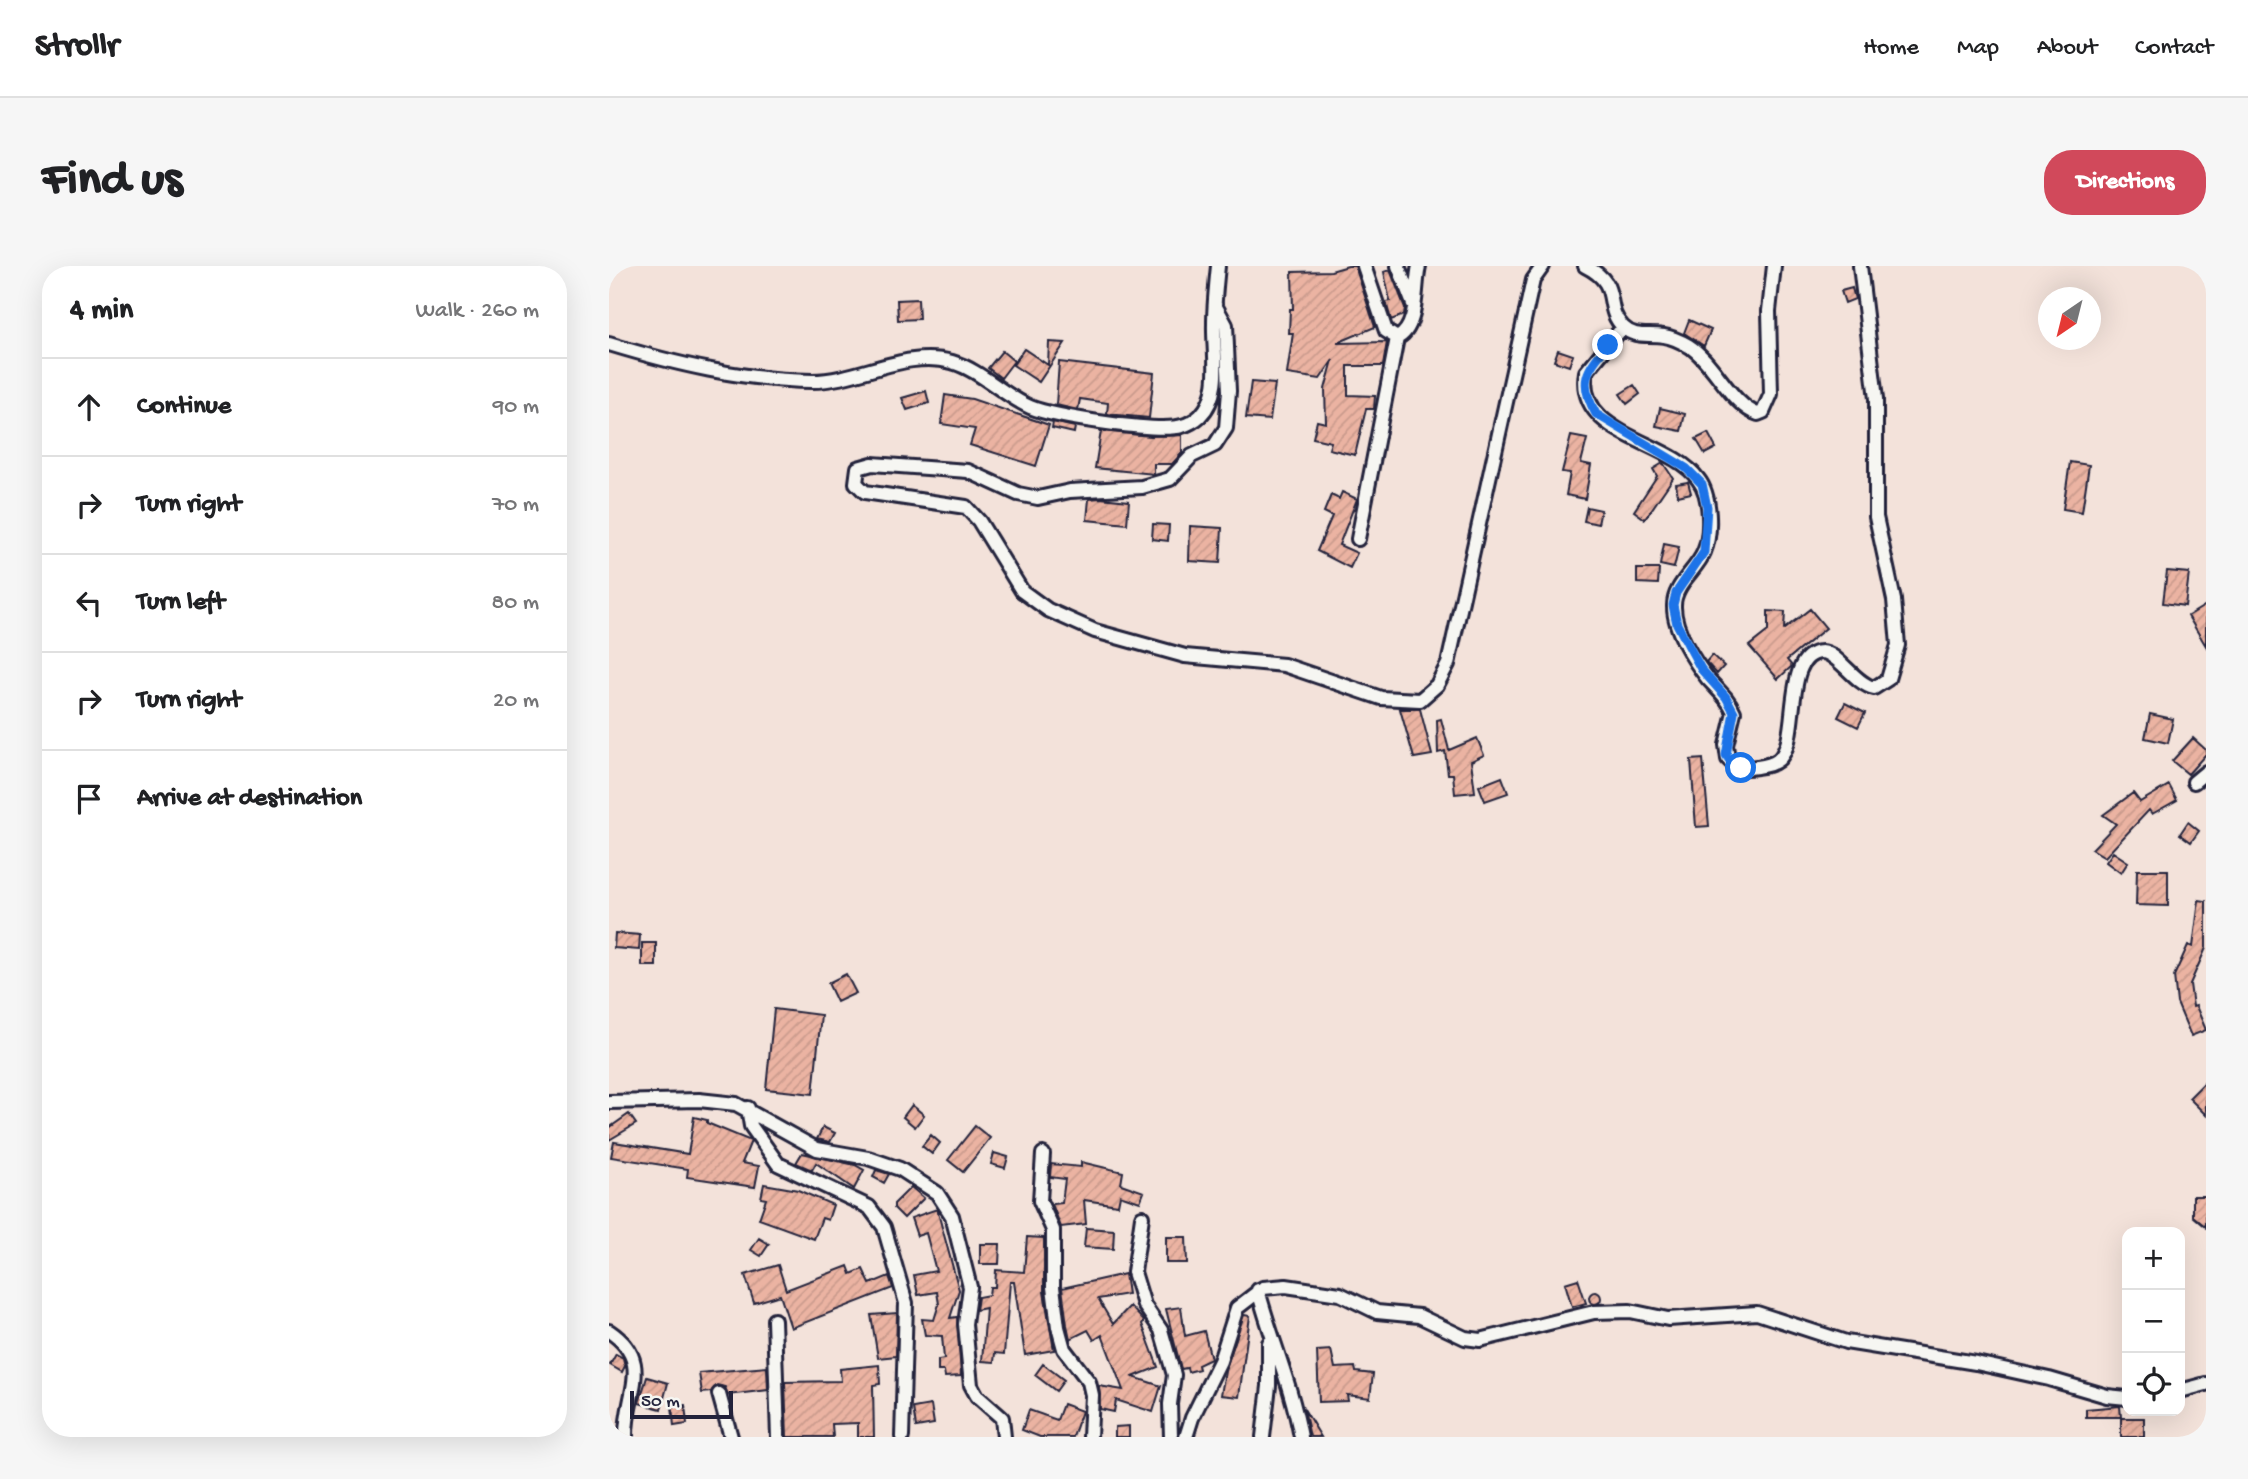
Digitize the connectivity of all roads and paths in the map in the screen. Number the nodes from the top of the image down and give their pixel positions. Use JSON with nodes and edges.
{"nodes":[{"id":1,"x":1218,"y":266,"type":"edge"},
{"id":2,"x":1364,"y":266,"type":"edge"},
{"id":3,"x":1398,"y":266,"type":"edge"},
{"id":4,"x":1419,"y":266,"type":"edge"},
{"id":5,"x":1543,"y":266,"type":"edge"},
{"id":6,"x":1585,"y":266,"type":"edge"},
{"id":7,"x":1774,"y":266,"type":"edge"},
{"id":8,"x":1860,"y":266,"type":"edge"},
{"id":9,"x":1215,"y":305,"type":"junction"},
{"id":10,"x":1414,"y":308,"type":"junction"},
{"id":11,"x":1623,"y":327,"type":"junction"},
{"id":12,"x":1397,"y":338,"type":"junction"},
{"id":13,"x":609,"y":344,"type":"edge"},
{"id":14,"x":1357,"y":539,"type":"dead end"},
{"id":15,"x":2206,"y":772,"type":"edge"},
{"id":16,"x":2195,"y":782,"type":"dead end"},
{"id":17,"x":609,"y":1102,"type":"edge"},
{"id":18,"x":748,"y":1108,"type":"junction"},
{"id":19,"x":1043,"y":1154,"type":"dead end"},
{"id":20,"x":1142,"y":1217,"type":"dead end"},
{"id":21,"x":1258,"y":1290,"type":"junction"},
{"id":22,"x":774,"y":1320,"type":"dead end"},
{"id":23,"x":609,"y":1331,"type":"edge"},
{"id":24,"x":1269,"y":1331,"type":"junction"},
{"id":25,"x":2206,"y":1384,"type":"edge"},
{"id":26,"x":2185,"y":1390,"type":"edge"},
{"id":27,"x":719,"y":1394,"type":"dead end"},
{"id":28,"x":2122,"y":1398,"type":"edge"},
{"id":29,"x":626,"y":1437,"type":"edge"},
{"id":30,"x":731,"y":1437,"type":"edge"},
{"id":31,"x":778,"y":1437,"type":"edge"},
{"id":32,"x":902,"y":1437,"type":"edge"},
{"id":33,"x":1004,"y":1437,"type":"edge"},
{"id":34,"x":1090,"y":1437,"type":"edge"},
{"id":35,"x":1171,"y":1437,"type":"edge"},
{"id":36,"x":1186,"y":1437,"type":"edge"},
{"id":37,"x":1263,"y":1437,"type":"edge"},
{"id":38,"x":1301,"y":1437,"type":"edge"}],
"edges":[{"from":1,"to":9,"type":"street"},
{"from":2,"to":12,"type":"street"},
{"from":3,"to":10,"type":"street"},
{"from":4,"to":10,"type":"street"},
{"from":5,"to":9,"type":"street"},
{"from":6,"to":11,"type":"street"},
{"from":7,"to":11,"type":"street"},
{"from":8,"to":11,"type":"street"},
{"from":9,"to":13,"type":"street"},
{"from":10,"to":12,"type":"street"},
{"from":12,"to":14,"type":"street"},
{"from":15,"to":16,"type":"street"},
{"from":17,"to":18,"type":"street"},
{"from":18,"to":32,"type":"street"},
{"from":18,"to":33,"type":"street"},
{"from":19,"to":34,"type":"street"},
{"from":20,"to":35,"type":"street"},
{"from":21,"to":24,"type":"street"},
{"from":21,"to":28,"type":"street"},
{"from":21,"to":36,"type":"street"},
{"from":22,"to":31,"type":"street"},
{"from":23,"to":29,"type":"street"},
{"from":24,"to":37,"type":"street"},
{"from":24,"to":38,"type":"street"},
{"from":25,"to":26,"type":"street"},
{"from":27,"to":30,"type":"street"}]}
